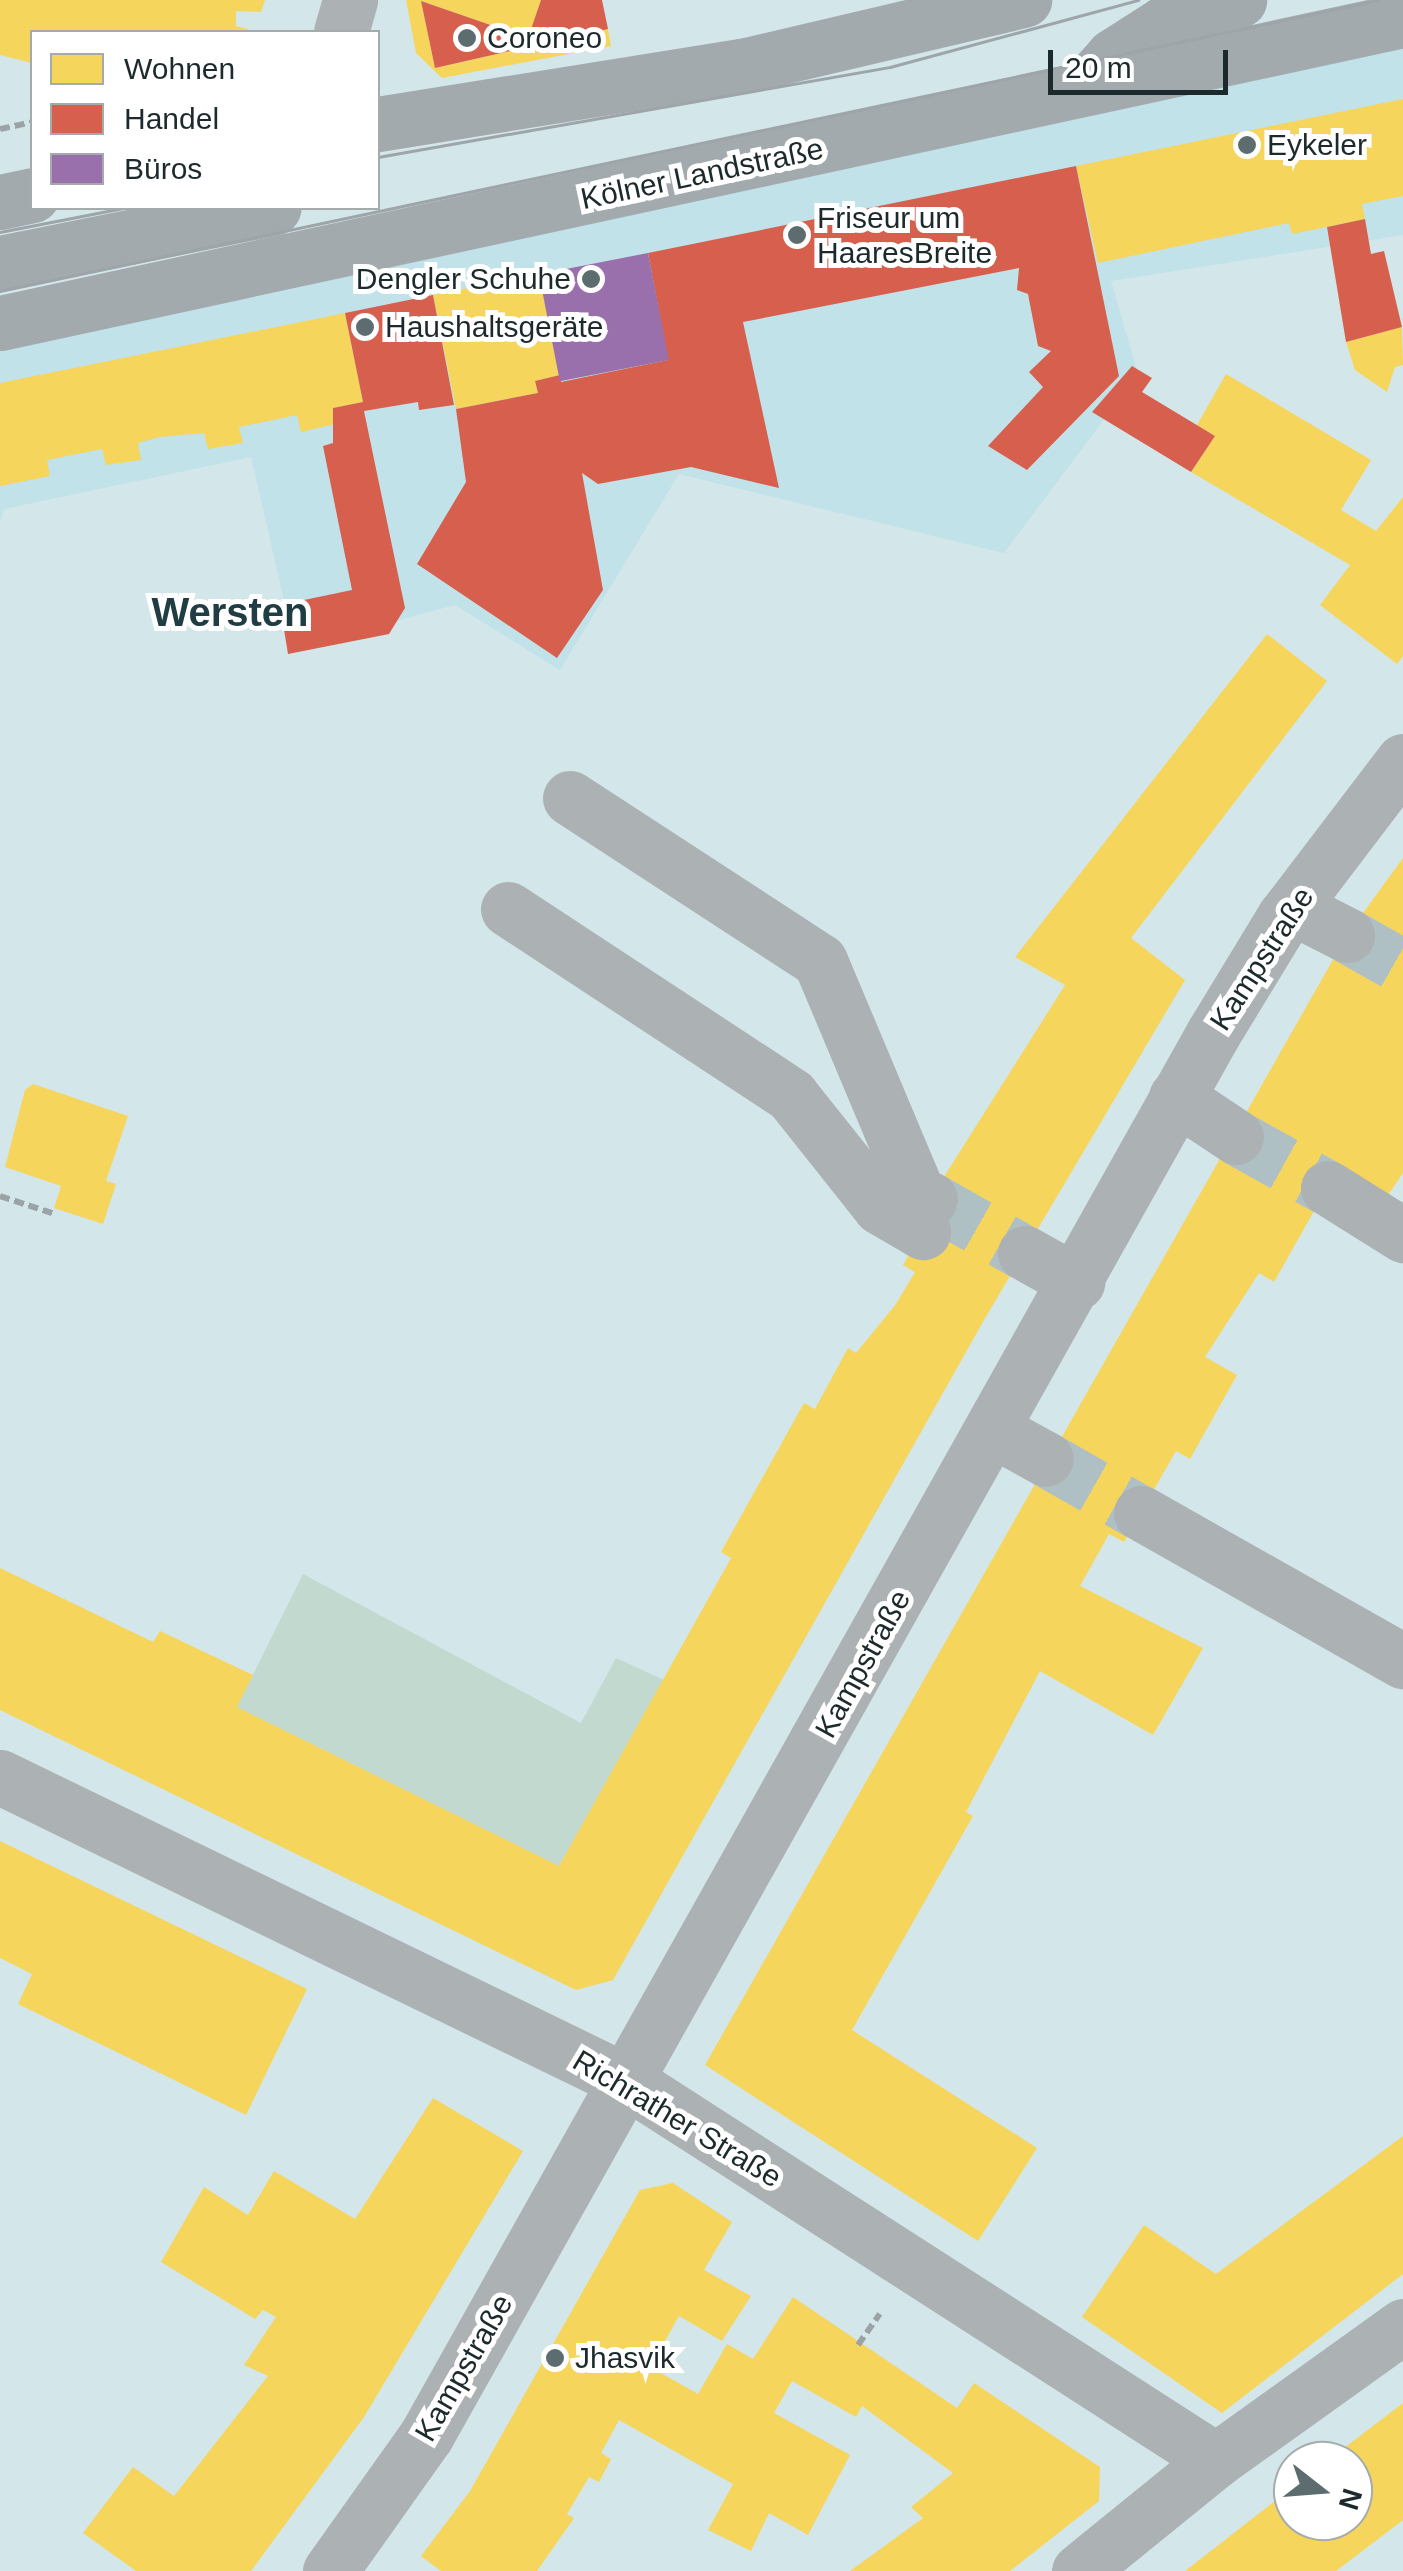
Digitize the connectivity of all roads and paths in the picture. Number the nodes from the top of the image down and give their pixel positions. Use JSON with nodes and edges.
{"nodes":[{"id":1,"x":350,"y":0,"type":"edge"},
{"id":2,"x":1024,"y":0,"type":"edge"},
{"id":3,"x":1239,"y":0,"type":"edge"},
{"id":4,"x":1403,"y":20,"type":"edge"},
{"id":5,"x":342,"y":30,"type":"edge"},
{"id":6,"x":1086,"y":87,"type":"junction"},
{"id":7,"x":30,"y":122,"type":"edge"},
{"id":8,"x":380,"y":124,"type":"edge"},
{"id":9,"x":0,"y":129,"type":"edge"},
{"id":10,"x":30,"y":196,"type":"edge"},
{"id":11,"x":0,"y":202,"type":"edge"},
{"id":12,"x":264,"y":210,"type":"edge"},
{"id":13,"x":0,"y":264,"type":"edge"},
{"id":14,"x":0,"y":323,"type":"edge"},
{"id":15,"x":1403,"y":761,"type":"edge"},
{"id":16,"x":570,"y":798,"type":"dead end"},
{"id":17,"x":1292,"y":907,"type":"junction"},
{"id":18,"x":508,"y":910,"type":"dead end"},
{"id":19,"x":1346,"y":936,"type":"tunnel mouth"},
{"id":20,"x":1176,"y":1098,"type":"junction"},
{"id":21,"x":1236,"y":1137,"type":"tunnel mouth"},
{"id":22,"x":1328,"y":1188,"type":"tunnel mouth"},
{"id":23,"x":0,"y":1196,"type":"edge"},
{"id":24,"x":52,"y":1213,"type":"dead end"},
{"id":25,"x":1403,"y":1235,"type":"edge"},
{"id":26,"x":1017,"y":1266,"type":"tunnel mouth"},
{"id":27,"x":1069,"y":1296,"type":"junction"},
{"id":28,"x":993,"y":1430,"type":"junction"},
{"id":29,"x":1046,"y":1460,"type":"tunnel mouth"},
{"id":30,"x":1141,"y":1514,"type":"tunnel mouth"},
{"id":31,"x":1403,"y":1661,"type":"edge"},
{"id":32,"x":0,"y":1777,"type":"edge"},
{"id":33,"x":628,"y":2082,"type":"junction"},
{"id":34,"x":1403,"y":2326,"type":"edge"},
{"id":35,"x":1216,"y":2460,"type":"junction"},
{"id":36,"x":330,"y":2571,"type":"edge"},
{"id":37,"x":1079,"y":2571,"type":"edge"}],
"edges":[{"from":1,"to":5,"type":"street"},
{"from":2,"to":8,"type":"main road"},
{"from":3,"to":6,"type":"main road"},
{"from":4,"to":6,"type":"main road","name":"Kölner Landstraße"},
{"from":6,"to":14,"type":"main road","name":"Kölner Landstraße"},
{"from":7,"to":9,"type":"path"},
{"from":10,"to":11,"type":"main road"},
{"from":12,"to":13,"type":"main road"},
{"from":15,"to":17,"type":"street","name":"Kampstraße"},
{"from":16,"to":18,"type":"street"},
{"from":17,"to":19,"type":"street"},
{"from":17,"to":20,"type":"street","name":"Kampstraße"},
{"from":20,"to":21,"type":"street"},
{"from":20,"to":27,"type":"street","name":"Kampstraße"},
{"from":22,"to":25,"type":"street"},
{"from":23,"to":24,"type":"path"},
{"from":26,"to":27,"type":"street"},
{"from":27,"to":28,"type":"street","name":"Kampstraße"},
{"from":28,"to":29,"type":"street"},
{"from":28,"to":33,"type":"street","name":"Kampstraße"},
{"from":30,"to":31,"type":"street"},
{"from":32,"to":33,"type":"street","name":"Richrather Straße"},
{"from":33,"to":35,"type":"street","name":"Richrather Straße"},
{"from":33,"to":36,"type":"street","name":"Kampstraße"},
{"from":34,"to":35,"type":"street"},
{"from":35,"to":37,"type":"street"}]}
